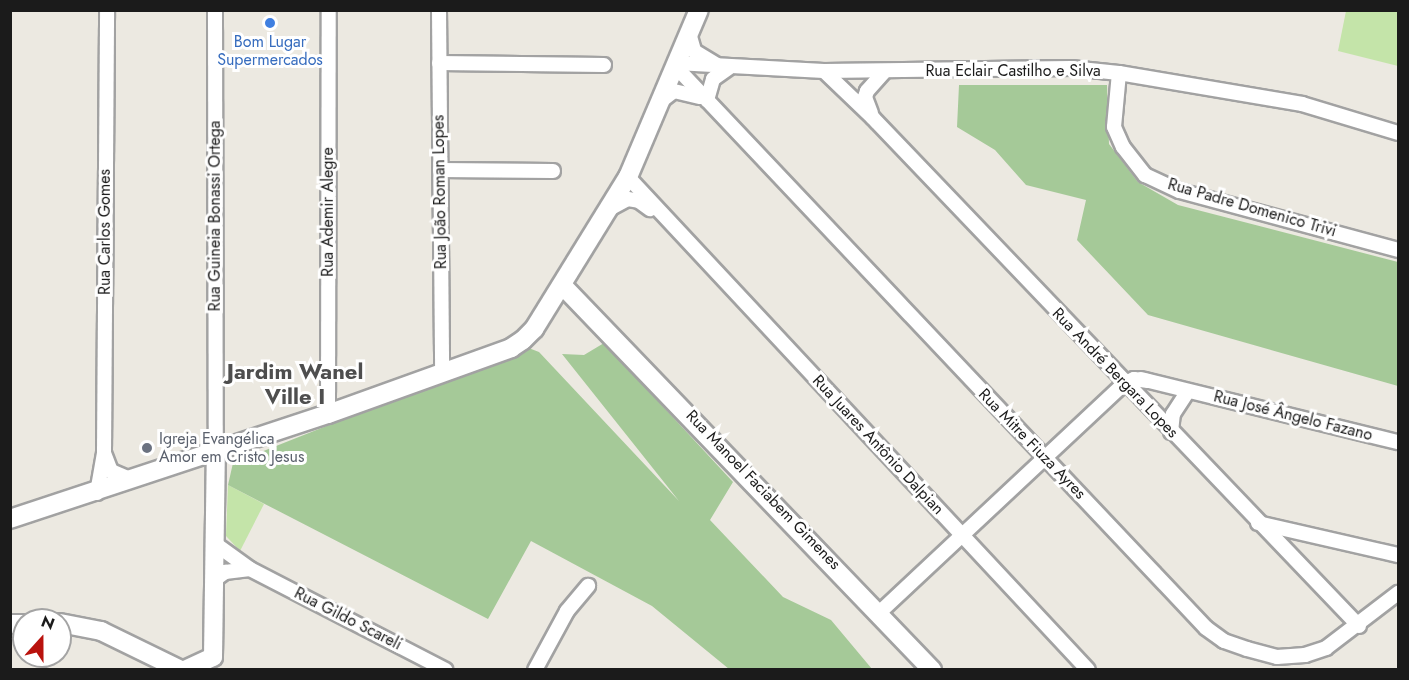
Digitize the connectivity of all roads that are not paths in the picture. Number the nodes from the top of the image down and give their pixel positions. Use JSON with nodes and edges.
{"nodes":[{"id":1,"x":107,"y":10,"type":"edge"},
{"id":2,"x":215,"y":10,"type":"edge"},
{"id":3,"x":328,"y":10,"type":"edge"},
{"id":4,"x":439,"y":10,"type":"edge"},
{"id":5,"x":699,"y":10,"type":"edge"},
{"id":6,"x":689,"y":33,"type":"junction"},
{"id":7,"x":439,"y":63,"type":"junction"},
{"id":8,"x":675,"y":64,"type":"junction"},
{"id":9,"x":604,"y":65,"type":"dead end"},
{"id":10,"x":729,"y":68,"type":"junction"},
{"id":11,"x":824,"y":71,"type":"junction"},
{"id":12,"x":885,"y":71,"type":"junction"},
{"id":13,"x":854,"y":72,"type":"junction"},
{"id":14,"x":1119,"y":73,"type":"junction"},
{"id":15,"x":843,"y":89,"type":"junction"},
{"id":16,"x":865,"y":97,"type":"junction"},
{"id":17,"x":707,"y":100,"type":"junction"},
{"id":18,"x":658,"y":104,"type":"junction"},
{"id":19,"x":873,"y":118,"type":"junction"},
{"id":20,"x":1398,"y":133,"type":"edge"},
{"id":21,"x":440,"y":170,"type":"junction"},
{"id":22,"x":553,"y":171,"type":"dead end"},
{"id":23,"x":624,"y":184,"type":"junction"},
{"id":24,"x":639,"y":201,"type":"junction"},
{"id":25,"x":609,"y":209,"type":"junction"},
{"id":26,"x":666,"y":221,"type":"junction"},
{"id":27,"x":1398,"y":250,"type":"edge"},
{"id":28,"x":562,"y":285,"type":"junction"},
{"id":29,"x":592,"y":312,"type":"junction"},
{"id":30,"x":534,"y":329,"type":"junction"},
{"id":31,"x":1107,"y":366,"type":"junction"},
{"id":32,"x":442,"y":373,"type":"junction"},
{"id":33,"x":1148,"y":381,"type":"junction"},
{"id":34,"x":1124,"y":384,"type":"junction"},
{"id":35,"x":1188,"y":391,"type":"junction"},
{"id":36,"x":328,"y":414,"type":"junction"},
{"id":37,"x":216,"y":422,"type":"junction"},
{"id":38,"x":1171,"y":432,"type":"junction"},
{"id":39,"x":250,"y":439,"type":"junction"},
{"id":40,"x":1398,"y":442,"type":"edge"},
{"id":41,"x":216,"y":451,"type":"junction"},
{"id":42,"x":104,"y":453,"type":"junction"},
{"id":43,"x":1045,"y":458,"type":"junction"},
{"id":44,"x":184,"y":462,"type":"junction"},
{"id":45,"x":132,"y":480,"type":"junction"},
{"id":46,"x":97,"y":493,"type":"junction"},
{"id":47,"x":215,"y":493,"type":"junction"},
{"id":48,"x":10,"y":519,"type":"edge"},
{"id":49,"x":1258,"y":523,"type":"junction"},
{"id":50,"x":965,"y":537,"type":"junction"},
{"id":51,"x":214,"y":543,"type":"junction"},
{"id":52,"x":1393,"y":554,"type":"edge"},
{"id":53,"x":1398,"y":564,"type":"edge"},
{"id":54,"x":250,"y":569,"type":"junction"},
{"id":55,"x":214,"y":580,"type":"junction"},
{"id":56,"x":588,"y":586,"type":"dead end"},
{"id":57,"x":1398,"y":593,"type":"edge"},
{"id":58,"x":880,"y":612,"type":"junction"},
{"id":59,"x":72,"y":625,"type":"edge"},
{"id":60,"x":1359,"y":626,"type":"junction"},
{"id":61,"x":214,"y":663,"type":"edge"},
{"id":62,"x":1276,"y":663,"type":"edge"},
{"id":63,"x":183,"y":669,"type":"edge"},
{"id":64,"x":446,"y":669,"type":"edge"},
{"id":65,"x":535,"y":669,"type":"edge"},
{"id":66,"x":932,"y":669,"type":"edge"},
{"id":67,"x":1088,"y":669,"type":"edge"}],
"edges":[{"from":1,"to":42,"type":"street","name":"Rua Carlos Gomes"},
{"from":2,"to":37,"type":"street","name":"Rua Guineia Bonassi Ortega"},
{"from":3,"to":36,"type":"street","name":"Rua Ademir Alegre"},
{"from":4,"to":7,"type":"street","name":"Rua João Roman Lopes"},
{"from":5,"to":6,"type":"street"},
{"from":6,"to":8,"type":"street"},
{"from":6,"to":10,"type":"street","name":"Rua Eclair Castilho e Silva"},
{"from":7,"to":9,"type":"street"},
{"from":7,"to":21,"type":"street","name":"Rua João Roman Lopes"},
{"from":8,"to":10,"type":"street","name":"Rua Eclair Castilho e Silva"},
{"from":8,"to":17,"type":"street","name":"Rua Mitre Fiuza Ayres"},
{"from":8,"to":18,"type":"street"},
{"from":10,"to":11,"type":"street","name":"Rua Eclair Castilho e Silva"},
{"from":10,"to":17,"type":"street"},
{"from":11,"to":13,"type":"street","name":"Rua Eclair Castilho e Silva"},
{"from":11,"to":15,"type":"street","name":"Rua André Bergara Lopes"},
{"from":12,"to":13,"type":"street","name":"Rua Eclair Castilho e Silva"},
{"from":12,"to":14,"type":"street","name":"Rua Eclair Castilho e Silva"},
{"from":12,"to":16,"type":"street"},
{"from":13,"to":15,"type":"street"},
{"from":13,"to":16,"type":"street","name":"Rua André Bergara Lopes"},
{"from":14,"to":20,"type":"street","name":"Rua Eclair Castilho e Silva"},
{"from":14,"to":27,"type":"street","name":"Rua Padre Domenico Trivi"},
{"from":15,"to":19,"type":"street","name":"Rua André Bergara Lopes"},
{"from":16,"to":19,"type":"street","name":"Rua André Bergara Lopes"},
{"from":17,"to":18,"type":"street","name":"Rua Mitre Fiuza Ayres"},
{"from":17,"to":43,"type":"street","name":"Rua Mitre Fiuza Ayres"},
{"from":18,"to":23,"type":"street"},
{"from":19,"to":31,"type":"street","name":"Rua André Bergara Lopes"},
{"from":21,"to":22,"type":"street"},
{"from":21,"to":32,"type":"street","name":"Rua João Roman Lopes"},
{"from":23,"to":24,"type":"street","name":"Rua Juares Antônio Dalpian"},
{"from":23,"to":25,"type":"street"},
{"from":23,"to":26,"type":"street","name":"Rua Juares Antônio Dalpian"},
{"from":24,"to":25,"type":"street"},
{"from":24,"to":26,"type":"street","name":"Rua Juares Antônio Dalpian"},
{"from":25,"to":28,"type":"street"},
{"from":26,"to":50,"type":"street","name":"Rua Juares Antônio Dalpian"},
{"from":28,"to":29,"type":"street","name":"Rua Manoel Faciabem Gimenes"},
{"from":28,"to":30,"type":"street"},
{"from":29,"to":30,"type":"street"},
{"from":29,"to":58,"type":"street","name":"Rua Manoel Faciabem Gimenes"},
{"from":30,"to":32,"type":"street"},
{"from":31,"to":33,"type":"street","name":"Rua José Ângelo Fazano"},
{"from":31,"to":34,"type":"street","name":"Rua André Bergara Lopes"},
{"from":32,"to":36,"type":"street"},
{"from":33,"to":34,"type":"street","name":"Rua José Ângelo Fazano"},
{"from":33,"to":35,"type":"street","name":"Rua José Ângelo Fazano"},
{"from":34,"to":38,"type":"street","name":"Rua André Bergara Lopes"},
{"from":34,"to":43,"type":"street"},
{"from":35,"to":38,"type":"street"},
{"from":35,"to":40,"type":"street","name":"Rua José Ângelo Fazano"},
{"from":36,"to":39,"type":"street"},
{"from":37,"to":39,"type":"street"},
{"from":37,"to":41,"type":"street","name":"Rua Guineia Bonassi Ortega"},
{"from":38,"to":49,"type":"street","name":"Rua André Bergara Lopes"},
{"from":39,"to":41,"type":"street"},
{"from":41,"to":44,"type":"street"},
{"from":41,"to":47,"type":"street","name":"Rua Guineia Bonassi Ortega"},
{"from":42,"to":45,"type":"street"},
{"from":42,"to":46,"type":"street","name":"Rua Carlos Gomes"},
{"from":43,"to":50,"type":"street"},
{"from":43,"to":62,"type":"street","name":"Rua Mitre Fiuza Ayres"},
{"from":44,"to":45,"type":"street"},
{"from":44,"to":47,"type":"street"},
{"from":45,"to":46,"type":"street"},
{"from":46,"to":48,"type":"street"},
{"from":47,"to":51,"type":"street","name":"Rua Guineia Bonassi Ortega"},
{"from":49,"to":52,"type":"street"},
{"from":49,"to":60,"type":"street","name":"Rua André Bergara Lopes"},
{"from":50,"to":58,"type":"street"},
{"from":50,"to":67,"type":"street","name":"Rua Juares Antônio Dalpian"},
{"from":51,"to":54,"type":"street","name":"Rua Gildo Scareli"},
{"from":51,"to":55,"type":"street","name":"Rua Guineia Bonassi Ortega"},
{"from":52,"to":53,"type":"street"},
{"from":54,"to":55,"type":"street"},
{"from":54,"to":64,"type":"street","name":"Rua Gildo Scareli"},
{"from":55,"to":61,"type":"street","name":"Rua Guineia Bonassi Ortega"},
{"from":56,"to":65,"type":"street"},
{"from":57,"to":60,"type":"street","name":"Rua Mitre Fiuza Ayres"},
{"from":58,"to":66,"type":"street","name":"Rua Manoel Faciabem Gimenes"},
{"from":59,"to":63,"type":"street"},
{"from":60,"to":62,"type":"street","name":"Rua Mitre Fiuza Ayres"},
{"from":61,"to":63,"type":"street","name":"Rua Guineia Bonassi Ortega"}]}
